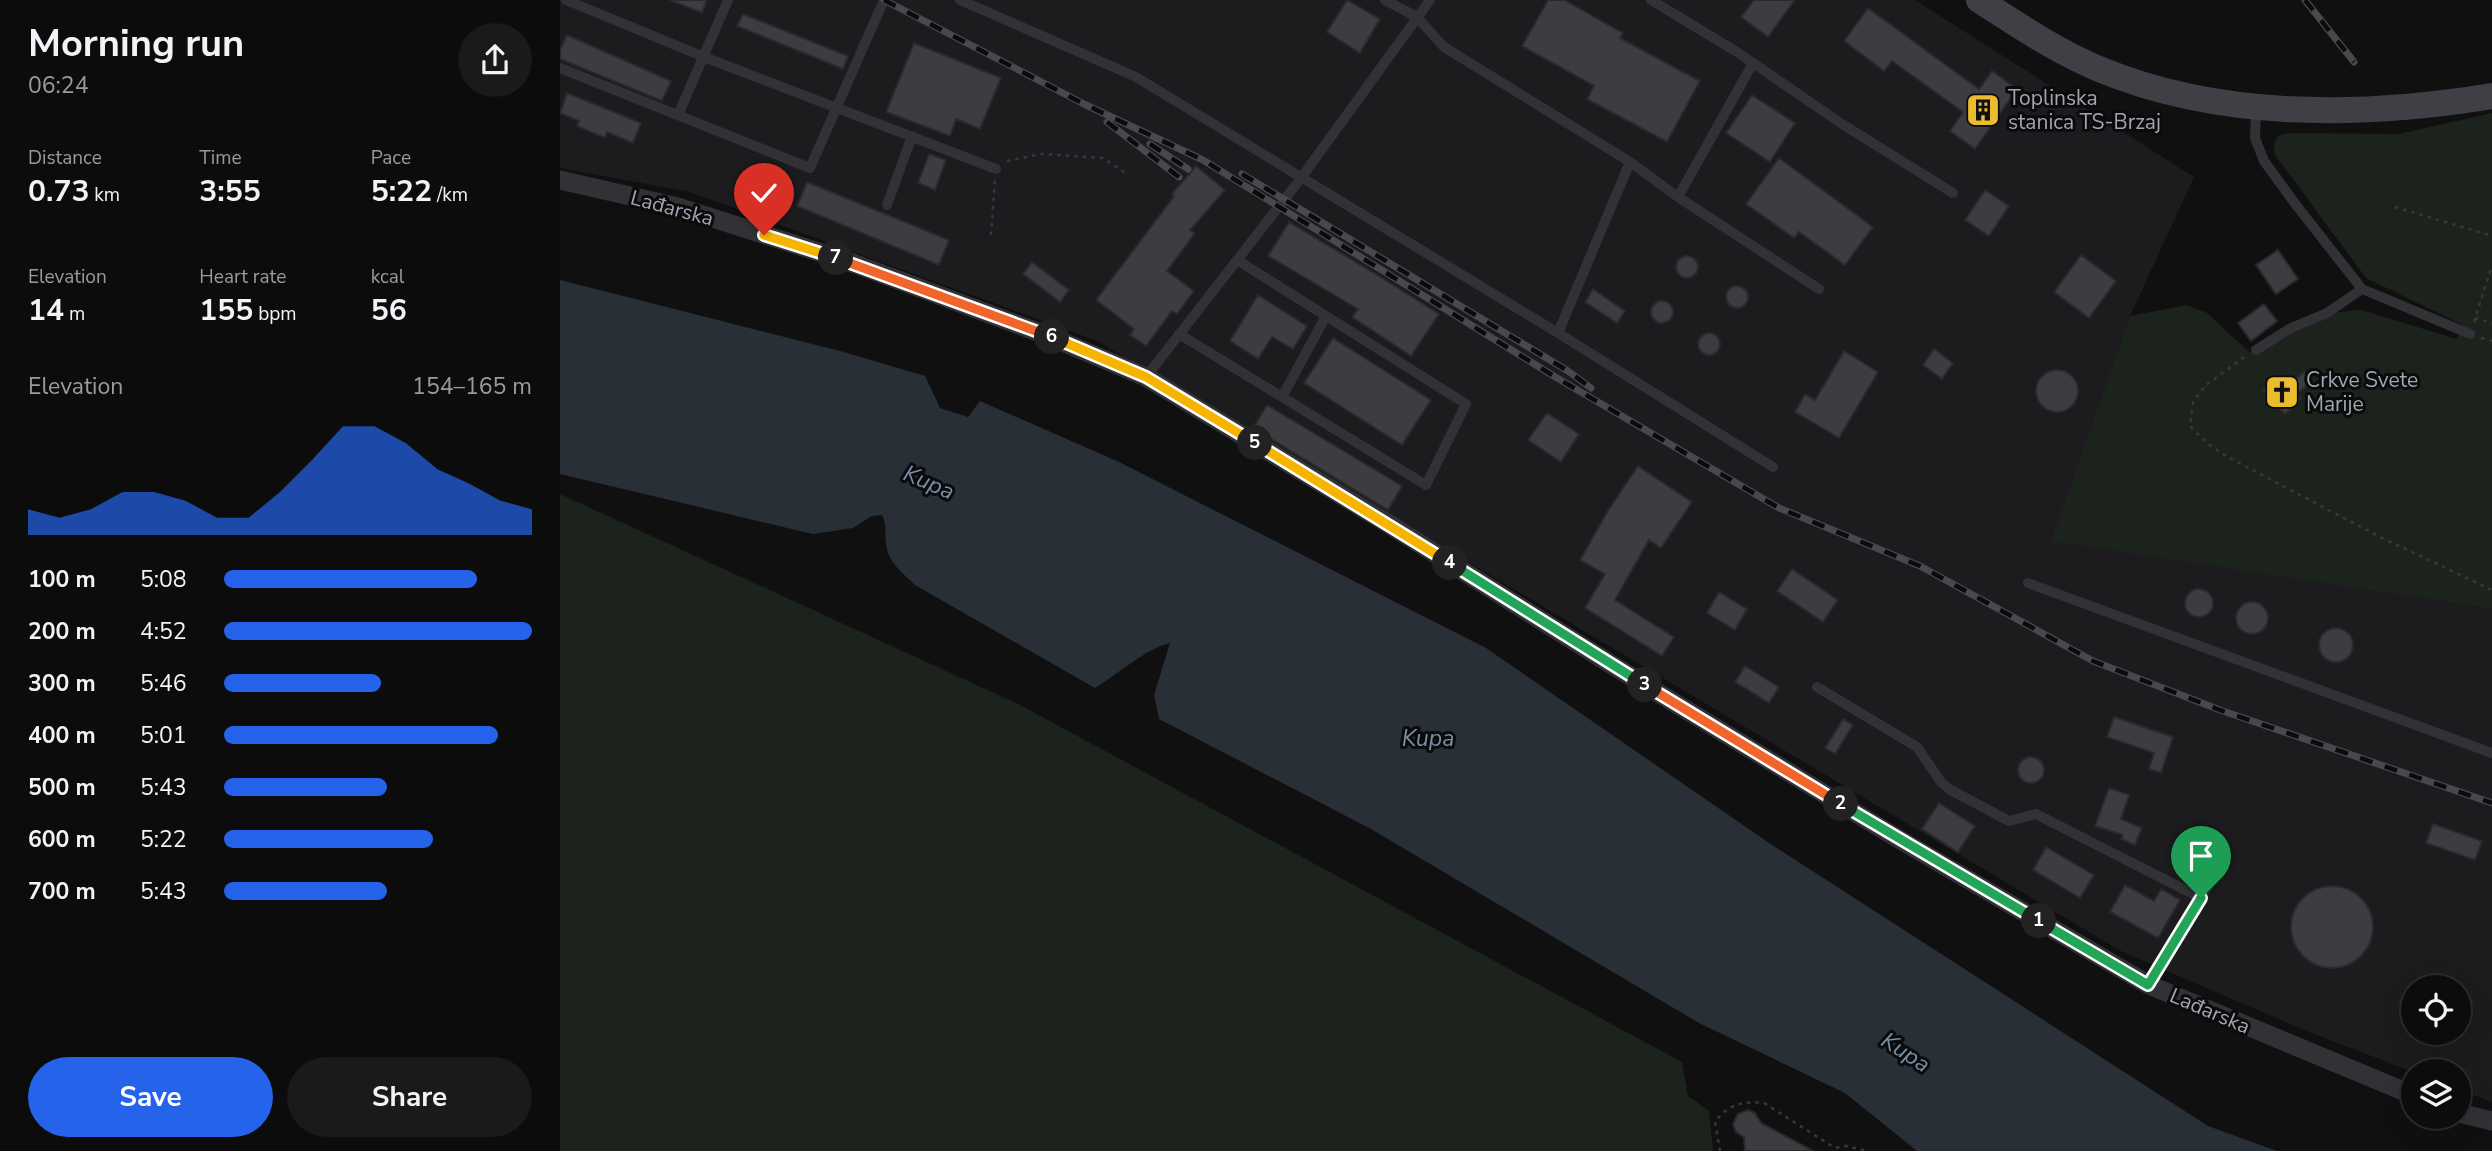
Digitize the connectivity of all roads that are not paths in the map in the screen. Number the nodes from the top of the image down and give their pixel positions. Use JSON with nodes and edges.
{"nodes":[{"id":1,"x":566,"y":0,"type":"edge"},
{"id":2,"x":728,"y":0,"type":"edge"},
{"id":3,"x":884,"y":0,"type":"edge"},
{"id":4,"x":960,"y":0,"type":"edge"},
{"id":5,"x":1385,"y":0,"type":"edge"},
{"id":6,"x":1430,"y":0,"type":"edge"},
{"id":7,"x":1651,"y":0,"type":"edge"},
{"id":8,"x":1979,"y":0,"type":"edge"},
{"id":9,"x":1417,"y":17,"type":"junction"},
{"id":10,"x":704,"y":57,"type":"junction"},
{"id":11,"x":1753,"y":63,"type":"junction"},
{"id":12,"x":560,"y":68,"type":"edge"},
{"id":13,"x":2492,"y":96,"type":"edge"},
{"id":14,"x":838,"y":107,"type":"junction"},
{"id":15,"x":2256,"y":107,"type":"junction"},
{"id":16,"x":678,"y":115,"type":"junction"},
{"id":17,"x":912,"y":136,"type":"junction"},
{"id":18,"x":1630,"y":162,"type":"junction"},
{"id":19,"x":996,"y":169,"type":"road end"},
{"id":20,"x":1301,"y":178,"type":"junction"},
{"id":21,"x":560,"y":180,"type":"edge"},
{"id":22,"x":1953,"y":193,"type":"dead end"},
{"id":23,"x":1678,"y":197,"type":"junction"},
{"id":24,"x":887,"y":205,"type":"dead end"},
{"id":25,"x":1237,"y":260,"type":"junction"},
{"id":26,"x":1819,"y":289,"type":"dead end"},
{"id":27,"x":2362,"y":289,"type":"junction"},
{"id":28,"x":1326,"y":316,"type":"junction"},
{"id":29,"x":1558,"y":332,"type":"junction"},
{"id":30,"x":1179,"y":334,"type":"junction"},
{"id":31,"x":2470,"y":334,"type":"road end"},
{"id":32,"x":2256,"y":350,"type":"road end"},
{"id":33,"x":1146,"y":377,"type":"junction"},
{"id":34,"x":1282,"y":397,"type":"junction"},
{"id":35,"x":1773,"y":467,"type":"dead end"},
{"id":36,"x":2028,"y":583,"type":"dead end"},
{"id":37,"x":1817,"y":687,"type":"dead end"},
{"id":38,"x":2492,"y":753,"type":"edge"},
{"id":39,"x":2213,"y":878,"type":"dead end"},
{"id":40,"x":2201,"y":898,"type":"junction"},
{"id":41,"x":2148,"y":985,"type":"junction"},
{"id":42,"x":2401,"y":1090,"type":"edge"},
{"id":43,"x":2471,"y":1116,"type":"edge"},
{"id":44,"x":2492,"y":1121,"type":"edge"}],
"edges":[{"from":1,"to":10,"type":"lane"},
{"from":2,"to":10,"type":"lane"},
{"from":3,"to":14,"type":"lane"},
{"from":4,"to":20,"type":"lane"},
{"from":5,"to":9,"type":"lane"},
{"from":6,"to":9,"type":"lane"},
{"from":7,"to":11,"type":"lane"},
{"from":8,"to":15,"type":"main road"},
{"from":9,"to":18,"type":"lane"},
{"from":9,"to":20,"type":"lane"},
{"from":10,"to":14,"type":"lane"},
{"from":10,"to":16,"type":"lane"},
{"from":11,"to":22,"type":"lane"},
{"from":11,"to":23,"type":"lane"},
{"from":12,"to":16,"type":"lane"},
{"from":13,"to":15,"type":"main road"},
{"from":14,"to":16,"type":"lane"},
{"from":14,"to":17,"type":"lane"},
{"from":15,"to":27,"type":"lane"},
{"from":17,"to":19,"type":"lane"},
{"from":17,"to":24,"type":"lane"},
{"from":18,"to":23,"type":"lane"},
{"from":18,"to":29,"type":"lane"},
{"from":20,"to":25,"type":"lane"},
{"from":20,"to":29,"type":"lane"},
{"from":21,"to":33,"type":"street","name":"Lađarska"},
{"from":23,"to":26,"type":"lane"},
{"from":25,"to":28,"type":"lane"},
{"from":25,"to":30,"type":"lane"},
{"from":27,"to":31,"type":"lane"},
{"from":27,"to":32,"type":"lane"},
{"from":28,"to":34,"type":"lane"},
{"from":28,"to":34,"type":"lane"},
{"from":29,"to":35,"type":"lane"},
{"from":30,"to":33,"type":"lane"},
{"from":30,"to":34,"type":"lane"},
{"from":33,"to":41,"type":"street","name":"Lađarska"},
{"from":36,"to":38,"type":"lane"},
{"from":37,"to":40,"type":"lane"},
{"from":39,"to":40,"type":"lane"},
{"from":40,"to":41,"type":"lane"},
{"from":41,"to":42,"type":"street","name":"Lađarska"},
{"from":43,"to":44,"type":"street"}]}
